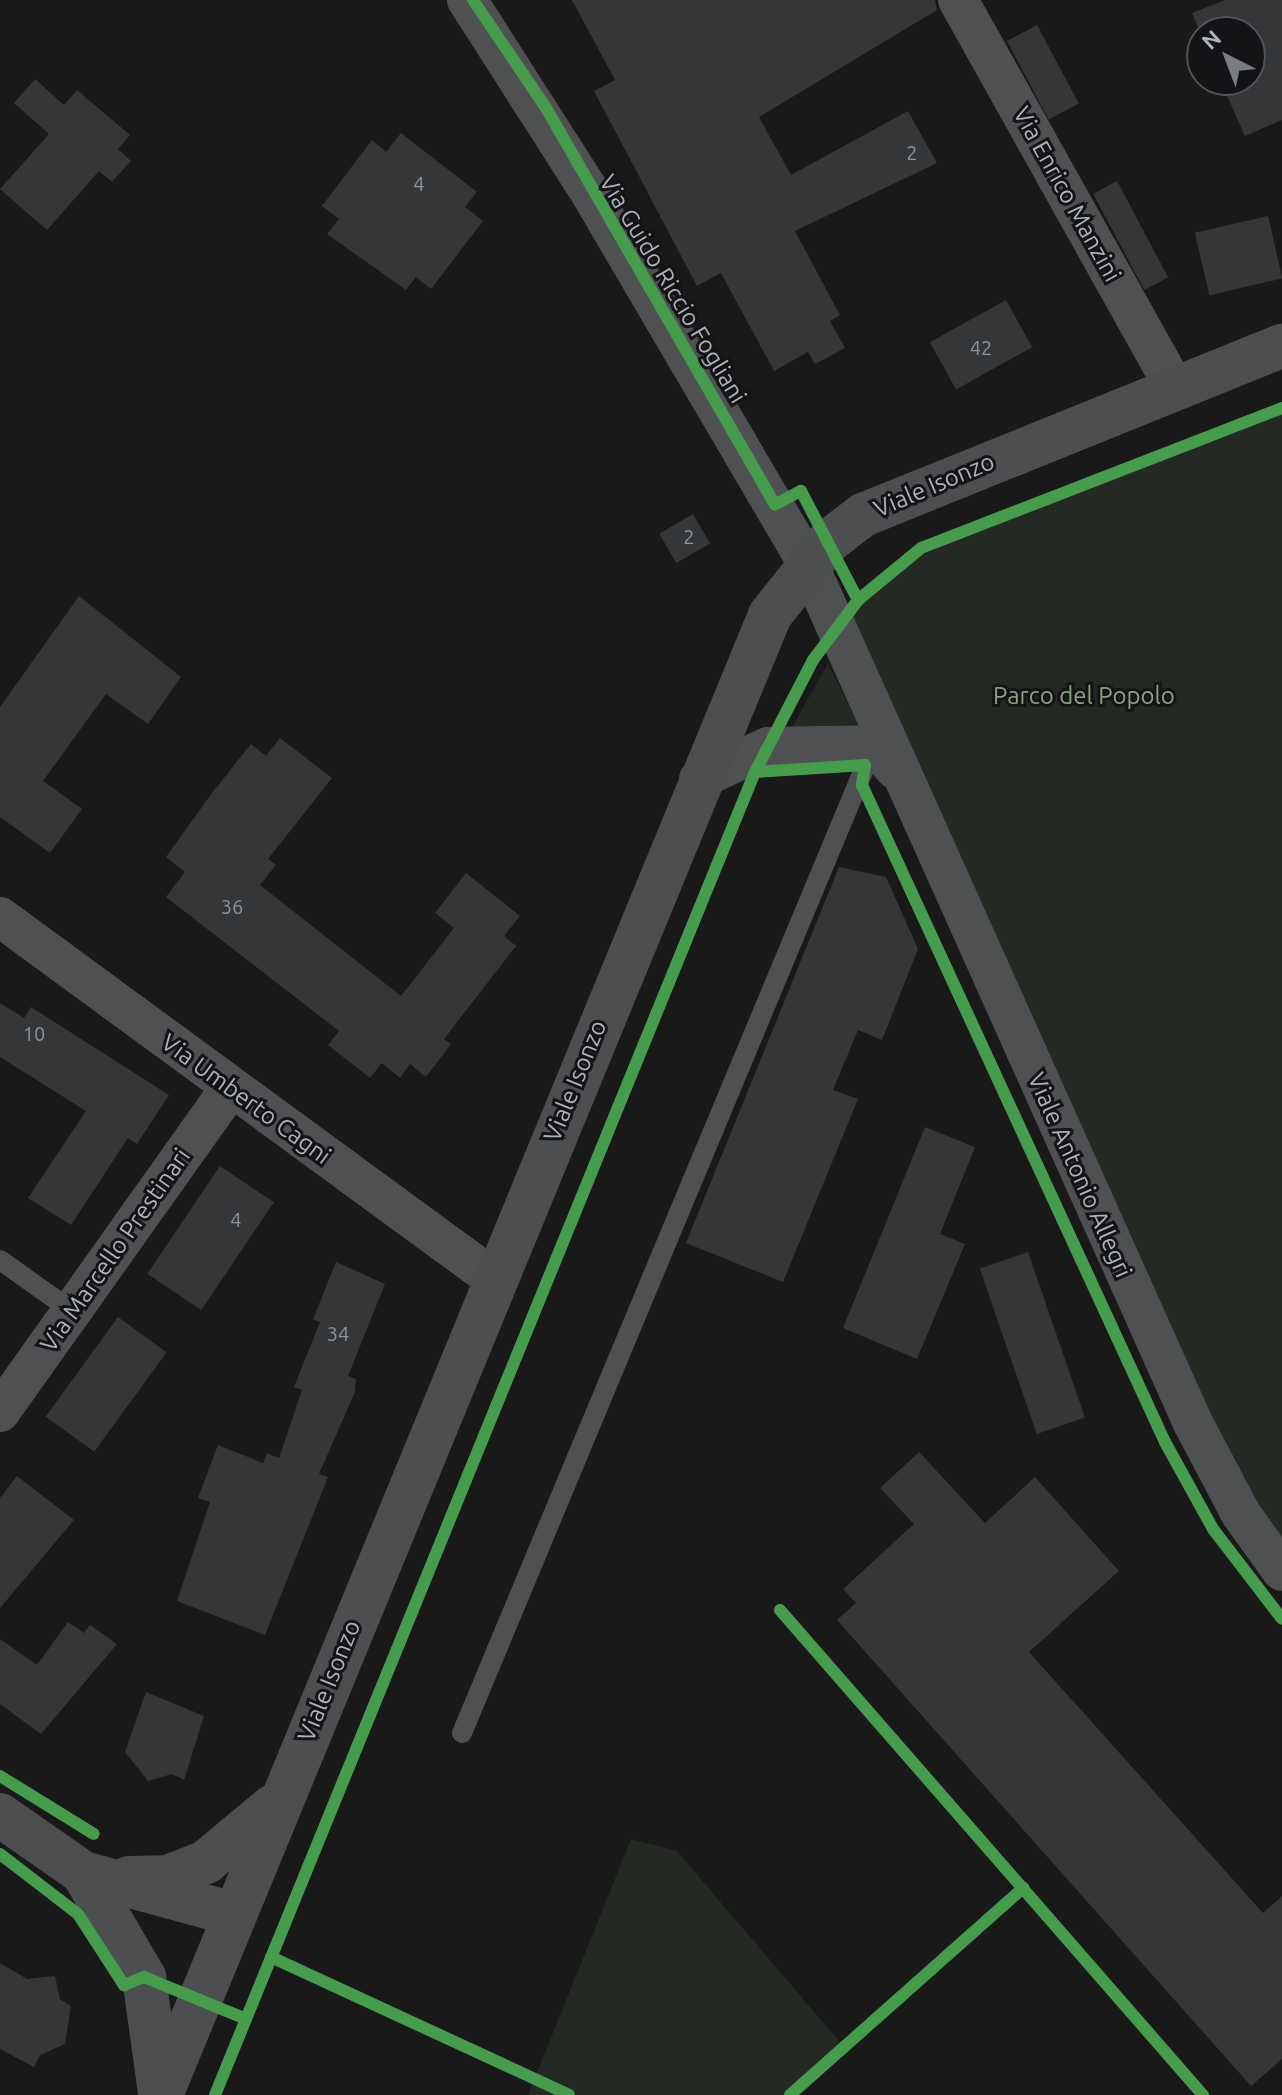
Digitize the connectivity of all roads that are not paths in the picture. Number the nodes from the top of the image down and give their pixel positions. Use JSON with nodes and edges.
{"nodes":[{"id":1,"x":467,"y":0,"type":"edge"},
{"id":2,"x":958,"y":0,"type":"edge"},
{"id":3,"x":1282,"y":346,"type":"edge"},
{"id":4,"x":1175,"y":388,"type":"junction"},
{"id":5,"x":808,"y":564,"type":"junction"},
{"id":6,"x":884,"y":757,"type":"junction"},
{"id":7,"x":699,"y":779,"type":"junction"},
{"id":8,"x":0,"y":917,"type":"edge"},
{"id":9,"x":230,"y":1088,"type":"junction"},
{"id":10,"x":0,"y":1260,"type":"edge"},
{"id":11,"x":494,"y":1279,"type":"junction"},
{"id":12,"x":72,"y":1311,"type":"junction"},
{"id":13,"x":0,"y":1412,"type":"edge"},
{"id":14,"x":1282,"y":1571,"type":"edge"},
{"id":15,"x":462,"y":1733,"type":"dead end"},
{"id":16,"x":280,"y":1798,"type":"junction"},
{"id":17,"x":0,"y":1815,"type":"edge"},
{"id":18,"x":83,"y":1873,"type":"junction"},
{"id":19,"x":234,"y":1914,"type":"junction"},
{"id":20,"x":161,"y":2095,"type":"edge"}],
"edges":[{"from":1,"to":5,"type":"street","name":"Via Guido Riccio Fogliani"},
{"from":2,"to":4,"type":"street","name":"Via Enrico Manzini"},
{"from":3,"to":4,"type":"main road","name":"Viale Isonzo"},
{"from":4,"to":5,"type":"main road","name":"Viale Isonzo"},
{"from":5,"to":6,"type":"street","name":"Viale Antonio Allegri"},
{"from":5,"to":7,"type":"main road","name":"Viale Isonzo"},
{"from":6,"to":7,"type":"street"},
{"from":6,"to":14,"type":"street","name":"Viale Antonio Allegri"},
{"from":6,"to":15,"type":"lane"},
{"from":7,"to":11,"type":"main road","name":"Viale Isonzo"},
{"from":8,"to":9,"type":"street","name":"Via Umberto Cagni"},
{"from":9,"to":11,"type":"street","name":"Via Umberto Cagni"},
{"from":9,"to":12,"type":"street","name":"Via Marcello Prestinari"},
{"from":10,"to":12,"type":"lane"},
{"from":11,"to":16,"type":"main road","name":"Viale Isonzo"},
{"from":12,"to":13,"type":"street","name":"Via Marcello Prestinari"},
{"from":16,"to":18,"type":"main road"},
{"from":16,"to":19,"type":"main road","name":"Viale Isonzo"},
{"from":17,"to":18,"type":"main road"},
{"from":18,"to":19,"type":"main road"},
{"from":18,"to":20,"type":"main road"},
{"from":19,"to":20,"type":"main road","name":"Viale Isonzo"}]}
